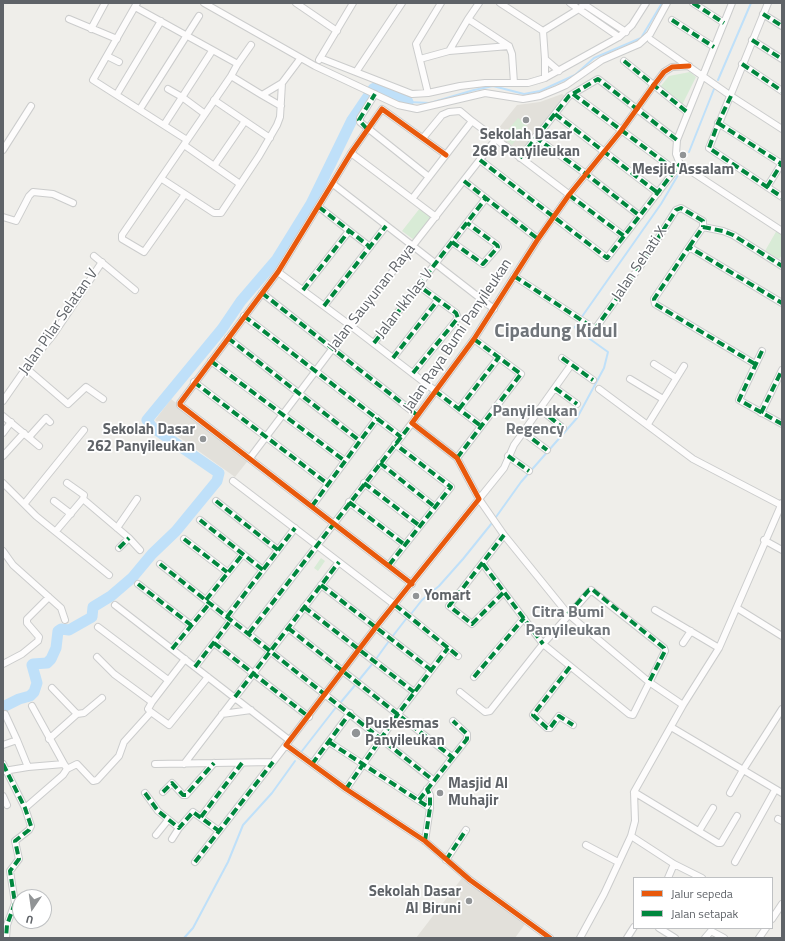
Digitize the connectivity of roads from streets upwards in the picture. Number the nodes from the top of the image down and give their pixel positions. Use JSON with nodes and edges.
{"nodes":[{"id":1,"x":105,"y":3,"type":"edge"},
{"id":2,"x":204,"y":3,"type":"edge"},
{"id":3,"x":296,"y":3,"type":"edge"},
{"id":4,"x":353,"y":3,"type":"edge"},
{"id":5,"x":402,"y":3,"type":"edge"},
{"id":6,"x":441,"y":3,"type":"edge"},
{"id":7,"x":479,"y":3,"type":"edge"},
{"id":8,"x":500,"y":3,"type":"edge"},
{"id":9,"x":570,"y":3,"type":"edge"},
{"id":10,"x":646,"y":3,"type":"edge"},
{"id":11,"x":667,"y":3,"type":"edge"},
{"id":12,"x":693,"y":3,"type":"edge"},
{"id":13,"x":732,"y":3,"type":"edge"},
{"id":14,"x":768,"y":3,"type":"edge"},
{"id":15,"x":136,"y":5,"type":"edge"},
{"id":16,"x":582,"y":6,"type":"edge"},
{"id":17,"x":763,"y":14,"type":"junction"},
{"id":18,"x":199,"y":16,"type":"dead end"},
{"id":19,"x":69,"y":19,"type":"dead end"},
{"id":20,"x":468,"y":19,"type":"junction"},
{"id":21,"x":672,"y":20,"type":"dead end"},
{"id":22,"x":161,"y":22,"type":"junction"},
{"id":23,"x":724,"y":23,"type":"junction"},
{"id":24,"x":782,"y":26,"type":"edge"},
{"id":25,"x":91,"y":29,"type":"junction"},
{"id":26,"x":337,"y":30,"type":"junction"},
{"id":27,"x":543,"y":31,"type":"junction"},
{"id":28,"x":626,"y":32,"type":"junction"},
{"id":29,"x":187,"y":36,"type":"junction"},
{"id":30,"x":619,"y":37,"type":"junction"},
{"id":31,"x":117,"y":39,"type":"junction"},
{"id":32,"x":651,"y":40,"type":"dead end"},
{"id":33,"x":752,"y":40,"type":"junction"},
{"id":34,"x":251,"y":45,"type":"dead end"},
{"id":35,"x":509,"y":46,"type":"junction"},
{"id":36,"x":714,"y":47,"type":"junction"},
{"id":37,"x":212,"y":51,"type":"junction"},
{"id":38,"x":449,"y":51,"type":"junction"},
{"id":39,"x":107,"y":56,"type":"junction"},
{"id":40,"x":676,"y":56,"type":"junction"},
{"id":41,"x":320,"y":58,"type":"junction"},
{"id":42,"x":300,"y":59,"type":"junction"},
{"id":43,"x":420,"y":59,"type":"junction"},
{"id":44,"x":545,"y":59,"type":"junction"},
{"id":45,"x":782,"y":59,"type":"edge"},
{"id":46,"x":624,"y":61,"type":"dead end"},
{"id":47,"x":119,"y":62,"type":"dead end"},
{"id":48,"x":742,"y":64,"type":"junction"},
{"id":49,"x":237,"y":65,"type":"junction"},
{"id":50,"x":315,"y":66,"type":"junction"},
{"id":51,"x":689,"y":66,"type":"junction"},
{"id":52,"x":559,"y":71,"type":"junction"},
{"id":53,"x":356,"y":72,"type":"junction"},
{"id":54,"x":664,"y":72,"type":"junction"},
{"id":55,"x":231,"y":76,"type":"junction"},
{"id":56,"x":703,"y":76,"type":"junction"},
{"id":57,"x":545,"y":78,"type":"junction"},
{"id":58,"x":282,"y":83,"type":"junction"},
{"id":59,"x":514,"y":83,"type":"junction"},
{"id":60,"x":654,"y":85,"type":"junction"},
{"id":61,"x":168,"y":89,"type":"dead end"},
{"id":62,"x":782,"y":90,"type":"edge"},
{"id":63,"x":372,"y":92,"type":"junction"},
{"id":64,"x":428,"y":93,"type":"junction"},
{"id":65,"x":116,"y":94,"type":"junction"},
{"id":66,"x":573,"y":94,"type":"junction"},
{"id":67,"x":262,"y":95,"type":"junction"},
{"id":68,"x":730,"y":96,"type":"junction"},
{"id":69,"x":182,"y":97,"type":"junction"},
{"id":70,"x":214,"y":100,"type":"junction"},
{"id":71,"x":31,"y":106,"type":"dead end"},
{"id":72,"x":281,"y":106,"type":"junction"},
{"id":73,"x":140,"y":109,"type":"junction"},
{"id":74,"x":637,"y":109,"type":"junction"},
{"id":75,"x":687,"y":112,"type":"junction"},
{"id":76,"x":205,"y":114,"type":"junction"},
{"id":77,"x":555,"y":114,"type":"junction"},
{"id":78,"x":245,"y":121,"type":"junction"},
{"id":79,"x":472,"y":121,"type":"junction"},
{"id":80,"x":718,"y":123,"type":"junction"},
{"id":81,"x":164,"y":125,"type":"junction"},
{"id":82,"x":367,"y":129,"type":"junction"},
{"id":83,"x":782,"y":129,"type":"edge"},
{"id":84,"x":621,"y":131,"type":"junction"},
{"id":85,"x":535,"y":137,"type":"junction"},
{"id":86,"x":270,"y":138,"type":"junction"},
{"id":87,"x":423,"y":138,"type":"junction"},
{"id":88,"x":496,"y":139,"type":"junction"},
{"id":89,"x":677,"y":140,"type":"junction"},
{"id":90,"x":186,"y":143,"type":"junction"},
{"id":91,"x":3,"y":150,"type":"edge"},
{"id":92,"x":604,"y":152,"type":"junction"},
{"id":93,"x":351,"y":153,"type":"junction"},
{"id":94,"x":446,"y":155,"type":"junction"},
{"id":95,"x":520,"y":158,"type":"junction"},
{"id":96,"x":480,"y":160,"type":"junction"},
{"id":97,"x":782,"y":163,"type":"edge"},
{"id":98,"x":214,"y":166,"type":"junction"},
{"id":99,"x":683,"y":166,"type":"junction"},
{"id":100,"x":676,"y":171,"type":"junction"},
{"id":101,"x":586,"y":174,"type":"junction"},
{"id":102,"x":429,"y":177,"type":"junction"},
{"id":103,"x":162,"y":179,"type":"junction"},
{"id":104,"x":464,"y":181,"type":"junction"},
{"id":105,"x":240,"y":184,"type":"junction"},
{"id":106,"x":333,"y":184,"type":"junction"},
{"id":107,"x":767,"y":187,"type":"junction"},
{"id":108,"x":658,"y":193,"type":"junction"},
{"id":109,"x":185,"y":194,"type":"junction"},
{"id":110,"x":569,"y":195,"type":"junction"},
{"id":111,"x":782,"y":197,"type":"edge"},
{"id":112,"x":486,"y":198,"type":"junction"},
{"id":113,"x":412,"y":199,"type":"junction"},
{"id":114,"x":73,"y":203,"type":"dead end"},
{"id":115,"x":319,"y":207,"type":"junction"},
{"id":116,"x":640,"y":216,"type":"junction"},
{"id":117,"x":3,"y":217,"type":"edge"},
{"id":118,"x":436,"y":217,"type":"junction"},
{"id":119,"x":553,"y":218,"type":"junction"},
{"id":120,"x":467,"y":223,"type":"junction"},
{"id":121,"x":386,"y":226,"type":"junction"},
{"id":122,"x":703,"y":227,"type":"junction"},
{"id":123,"x":349,"y":231,"type":"junction"},
{"id":124,"x":782,"y":231,"type":"edge"},
{"id":125,"x":624,"y":236,"type":"junction"},
{"id":126,"x":538,"y":239,"type":"junction"},
{"id":127,"x":452,"y":242,"type":"junction"},
{"id":128,"x":370,"y":247,"type":"junction"},
{"id":129,"x":413,"y":247,"type":"junction"},
{"id":130,"x":688,"y":247,"type":"junction"},
{"id":131,"x":94,"y":256,"type":"dead end"},
{"id":132,"x":102,"y":262,"type":"junction"},
{"id":133,"x":435,"y":264,"type":"junction"},
{"id":134,"x":782,"y":265,"type":"edge"},
{"id":135,"x":278,"y":272,"type":"junction"},
{"id":136,"x":514,"y":276,"type":"junction"},
{"id":137,"x":419,"y":286,"type":"junction"},
{"id":138,"x":135,"y":290,"type":"dead end"},
{"id":139,"x":303,"y":290,"type":"junction"},
{"id":140,"x":262,"y":293,"type":"junction"},
{"id":141,"x":438,"y":300,"type":"junction"},
{"id":142,"x":782,"y":303,"type":"edge"},
{"id":143,"x":324,"y":306,"type":"junction"},
{"id":144,"x":494,"y":309,"type":"junction"},
{"id":145,"x":244,"y":316,"type":"junction"},
{"id":146,"x":351,"y":326,"type":"junction"},
{"id":147,"x":228,"y":338,"type":"junction"},
{"id":148,"x":474,"y":338,"type":"junction"},
{"id":149,"x":374,"y":343,"type":"junction"},
{"id":150,"x":333,"y":348,"type":"junction"},
{"id":151,"x":762,"y":351,"type":"dead end"},
{"id":152,"x":499,"y":357,"type":"junction"},
{"id":153,"x":393,"y":358,"type":"junction"},
{"id":154,"x":562,"y":358,"type":"dead end"},
{"id":155,"x":211,"y":361,"type":"junction"},
{"id":156,"x":654,"y":364,"type":"dead end"},
{"id":157,"x":755,"y":364,"type":"junction"},
{"id":158,"x":571,"y":365,"type":"junction"},
{"id":159,"x":684,"y":366,"type":"dead end"},
{"id":160,"x":26,"y":368,"type":"junction"},
{"id":161,"x":782,"y":370,"type":"edge"},
{"id":162,"x":316,"y":371,"type":"junction"},
{"id":163,"x":413,"y":373,"type":"junction"},
{"id":164,"x":676,"y":378,"type":"junction"},
{"id":165,"x":630,"y":379,"type":"dead end"},
{"id":166,"x":593,"y":380,"type":"dead end"},
{"id":167,"x":194,"y":382,"type":"junction"},
{"id":168,"x":555,"y":388,"type":"junction"},
{"id":169,"x":599,"y":389,"type":"dead end"},
{"id":170,"x":435,"y":391,"type":"junction"},
{"id":171,"x":300,"y":392,"type":"junction"},
{"id":172,"x":103,"y":399,"type":"dead end"},
{"id":173,"x":663,"y":399,"type":"junction"},
{"id":174,"x":3,"y":401,"type":"edge"},
{"id":175,"x":576,"y":404,"type":"dead end"},
{"id":176,"x":459,"y":409,"type":"junction"},
{"id":177,"x":540,"y":409,"type":"junction"},
{"id":178,"x":761,"y":413,"type":"junction"},
{"id":179,"x":282,"y":415,"type":"junction"},
{"id":180,"x":417,"y":415,"type":"junction"},
{"id":181,"x":3,"y":416,"type":"edge"},
{"id":182,"x":377,"y":418,"type":"junction"},
{"id":183,"x":11,"y":422,"type":"junction"},
{"id":184,"x":50,"y":422,"type":"dead end"},
{"id":185,"x":412,"y":423,"type":"junction"},
{"id":186,"x":648,"y":424,"type":"junction"},
{"id":187,"x":782,"y":424,"type":"edge"},
{"id":188,"x":481,"y":426,"type":"junction"},
{"id":189,"x":564,"y":428,"type":"dead end"},
{"id":190,"x":84,"y":430,"type":"dead end"},
{"id":191,"x":524,"y":432,"type":"junction"},
{"id":192,"x":3,"y":433,"type":"edge"},
{"id":193,"x":27,"y":435,"type":"junction"},
{"id":194,"x":266,"y":436,"type":"junction"},
{"id":195,"x":401,"y":437,"type":"junction"},
{"id":196,"x":360,"y":441,"type":"junction"},
{"id":197,"x":395,"y":444,"type":"junction"},
{"id":198,"x":39,"y":446,"type":"dead end"},
{"id":199,"x":546,"y":450,"type":"dead end"},
{"id":200,"x":3,"y":456,"type":"edge"},
{"id":201,"x":508,"y":456,"type":"junction"},
{"id":202,"x":250,"y":458,"type":"junction"},
{"id":203,"x":457,"y":458,"type":"junction"},
{"id":204,"x":345,"y":461,"type":"junction"},
{"id":205,"x":380,"y":463,"type":"junction"},
{"id":206,"x":528,"y":471,"type":"dead end"},
{"id":207,"x":232,"y":481,"type":"dead end"},
{"id":208,"x":3,"y":483,"type":"edge"},
{"id":209,"x":67,"y":483,"type":"dead end"},
{"id":210,"x":364,"y":483,"type":"junction"},
{"id":211,"x":328,"y":484,"type":"junction"},
{"id":212,"x":83,"y":499,"type":"junction"},
{"id":213,"x":138,"y":499,"type":"dead end"},
{"id":214,"x":479,"y":499,"type":"junction"},
{"id":215,"x":54,"y":501,"type":"dead end"},
{"id":216,"x":216,"y":502,"type":"dead end"},
{"id":217,"x":349,"y":502,"type":"junction"},
{"id":218,"x":25,"y":503,"type":"junction"},
{"id":219,"x":782,"y":504,"type":"edge"},
{"id":220,"x":312,"y":506,"type":"junction"},
{"id":221,"x":435,"y":507,"type":"junction"},
{"id":222,"x":70,"y":514,"type":"junction"},
{"id":223,"x":200,"y":520,"type":"dead end"},
{"id":224,"x":333,"y":522,"type":"junction"},
{"id":225,"x":420,"y":526,"type":"junction"},
{"id":226,"x":117,"y":528,"type":"junction"},
{"id":227,"x":295,"y":528,"type":"junction"},
{"id":228,"x":56,"y":531,"type":"junction"},
{"id":229,"x":504,"y":535,"type":"junction"},
{"id":230,"x":129,"y":538,"type":"junction"},
{"id":231,"x":184,"y":540,"type":"dead end"},
{"id":232,"x":764,"y":540,"type":"junction"},
{"id":233,"x":317,"y":545,"type":"junction"},
{"id":234,"x":405,"y":545,"type":"junction"},
{"id":235,"x":119,"y":548,"type":"dead end"},
{"id":236,"x":140,"y":550,"type":"dead end"},
{"id":237,"x":278,"y":550,"type":"junction"},
{"id":238,"x":782,"y":550,"type":"edge"},
{"id":239,"x":3,"y":551,"type":"edge"},
{"id":240,"x":243,"y":554,"type":"junction"},
{"id":241,"x":339,"y":562,"type":"junction"},
{"id":242,"x":160,"y":564,"type":"dead end"},
{"id":243,"x":483,"y":564,"type":"junction"},
{"id":244,"x":389,"y":566,"type":"junction"},
{"id":245,"x":263,"y":570,"type":"junction"},
{"id":246,"x":227,"y":572,"type":"junction"},
{"id":247,"x":109,"y":575,"type":"dead end"},
{"id":248,"x":138,"y":584,"type":"dead end"},
{"id":249,"x":412,"y":584,"type":"junction"},
{"id":250,"x":321,"y":585,"type":"junction"},
{"id":251,"x":503,"y":592,"type":"junction"},
{"id":252,"x":49,"y":597,"type":"junction"},
{"id":253,"x":208,"y":602,"type":"junction"},
{"id":254,"x":115,"y":605,"type":"dead end"},
{"id":255,"x":395,"y":605,"type":"junction"},
{"id":256,"x":304,"y":607,"type":"junction"},
{"id":257,"x":738,"y":608,"type":"junction"},
{"id":258,"x":655,"y":610,"type":"dead end"},
{"id":259,"x":568,"y":614,"type":"junction"},
{"id":260,"x":229,"y":618,"type":"junction"},
{"id":261,"x":524,"y":618,"type":"junction"},
{"id":262,"x":65,"y":620,"type":"dead end"},
{"id":263,"x":191,"y":625,"type":"junction"},
{"id":264,"x":98,"y":627,"type":"dead end"},
{"id":265,"x":376,"y":627,"type":"junction"},
{"id":266,"x":288,"y":628,"type":"junction"},
{"id":267,"x":691,"y":631,"type":"junction"},
{"id":268,"x":249,"y":633,"type":"junction"},
{"id":269,"x":782,"y":636,"type":"edge"},
{"id":270,"x":214,"y":643,"type":"junction"},
{"id":271,"x":683,"y":643,"type":"dead end"},
{"id":272,"x":544,"y":644,"type":"junction"},
{"id":273,"x":172,"y":648,"type":"junction"},
{"id":274,"x":448,"y":648,"type":"junction"},
{"id":275,"x":719,"y":648,"type":"junction"},
{"id":276,"x":271,"y":650,"type":"junction"},
{"id":277,"x":359,"y":650,"type":"junction"},
{"id":278,"x":458,"y":656,"type":"dead end"},
{"id":279,"x":97,"y":657,"type":"dead end"},
{"id":280,"x":185,"y":659,"type":"junction"},
{"id":281,"x":3,"y":664,"type":"edge"},
{"id":282,"x":570,"y":666,"type":"junction"},
{"id":283,"x":195,"y":667,"type":"junction"},
{"id":284,"x":432,"y":670,"type":"junction"},
{"id":285,"x":343,"y":671,"type":"junction"},
{"id":286,"x":253,"y":673,"type":"junction"},
{"id":287,"x":208,"y":677,"type":"junction"},
{"id":288,"x":474,"y":677,"type":"dead end"},
{"id":289,"x":168,"y":680,"type":"junction"},
{"id":290,"x":649,"y":682,"type":"junction"},
{"id":291,"x":52,"y":688,"type":"dead end"},
{"id":292,"x":414,"y":692,"type":"junction"},
{"id":293,"x":460,"y":692,"type":"dead end"},
{"id":294,"x":326,"y":694,"type":"junction"},
{"id":295,"x":235,"y":697,"type":"junction"},
{"id":296,"x":102,"y":698,"type":"dead end"},
{"id":297,"x":152,"y":702,"type":"junction"},
{"id":298,"x":683,"y":705,"type":"junction"},
{"id":299,"x":32,"y":706,"type":"dead end"},
{"id":300,"x":251,"y":710,"type":"junction"},
{"id":301,"x":782,"y":710,"type":"edge"},
{"id":302,"x":151,"y":712,"type":"junction"},
{"id":303,"x":350,"y":713,"type":"junction"},
{"id":304,"x":5,"y":714,"type":"dead end"},
{"id":305,"x":77,"y":714,"type":"junction"},
{"id":306,"x":222,"y":714,"type":"junction"},
{"id":307,"x":398,"y":714,"type":"junction"},
{"id":308,"x":309,"y":717,"type":"junction"},
{"id":309,"x":453,"y":721,"type":"dead end"},
{"id":310,"x":573,"y":724,"type":"dead end"},
{"id":311,"x":671,"y":728,"type":"junction"},
{"id":312,"x":382,"y":738,"type":"junction"},
{"id":313,"x":49,"y":739,"type":"junction"},
{"id":314,"x":17,"y":740,"type":"junction"},
{"id":315,"x":288,"y":742,"type":"junction"},
{"id":316,"x":329,"y":742,"type":"junction"},
{"id":317,"x":3,"y":744,"type":"edge"},
{"id":318,"x":452,"y":757,"type":"junction"},
{"id":319,"x":273,"y":762,"type":"junction"},
{"id":320,"x":242,"y":763,"type":"junction"},
{"id":321,"x":3,"y":764,"type":"edge"},
{"id":322,"x":155,"y":764,"type":"dead end"},
{"id":323,"x":184,"y":764,"type":"junction"},
{"id":324,"x":214,"y":764,"type":"junction"},
{"id":325,"x":312,"y":764,"type":"junction"},
{"id":326,"x":363,"y":764,"type":"junction"},
{"id":327,"x":28,"y":766,"type":"junction"},
{"id":328,"x":65,"y":767,"type":"junction"},
{"id":329,"x":5,"y":770,"type":"edge"},
{"id":330,"x":743,"y":770,"type":"junction"},
{"id":331,"x":434,"y":780,"type":"junction"},
{"id":332,"x":427,"y":789,"type":"junction"},
{"id":333,"x":346,"y":790,"type":"junction"},
{"id":334,"x":775,"y":790,"type":"junction"},
{"id":335,"x":163,"y":792,"type":"dead end"},
{"id":336,"x":634,"y":792,"type":"junction"},
{"id":337,"x":4,"y":793,"type":"edge"},
{"id":338,"x":145,"y":793,"type":"dead end"},
{"id":339,"x":730,"y":793,"type":"dead end"},
{"id":340,"x":782,"y":793,"type":"edge"},
{"id":341,"x":419,"y":800,"type":"junction"},
{"id":342,"x":7,"y":805,"type":"dead end"},
{"id":343,"x":25,"y":808,"type":"junction"},
{"id":344,"x":430,"y":808,"type":"junction"},
{"id":345,"x":713,"y":808,"type":"dead end"},
{"id":346,"x":737,"y":816,"type":"dead end"},
{"id":347,"x":201,"y":817,"type":"junction"},
{"id":348,"x":168,"y":820,"type":"junction"},
{"id":349,"x":179,"y":828,"type":"junction"},
{"id":350,"x":466,"y":830,"type":"dead end"},
{"id":351,"x":219,"y":831,"type":"junction"},
{"id":352,"x":699,"y":831,"type":"junction"},
{"id":353,"x":156,"y":835,"type":"dead end"},
{"id":354,"x":631,"y":836,"type":"junction"},
{"id":355,"x":172,"y":839,"type":"dead end"},
{"id":356,"x":425,"y":841,"type":"junction"},
{"id":357,"x":586,"y":845,"type":"dead end"},
{"id":358,"x":446,"y":860,"type":"junction"},
{"id":359,"x":195,"y":862,"type":"dead end"},
{"id":360,"x":618,"y":862,"type":"junction"},
{"id":361,"x":735,"y":862,"type":"dead end"},
{"id":362,"x":674,"y":864,"type":"junction"},
{"id":363,"x":668,"y":877,"type":"edge"},
{"id":364,"x":700,"y":877,"type":"edge"},
{"id":365,"x":782,"y":904,"type":"edge"},
{"id":366,"x":773,"y":918,"type":"edge"},
{"id":367,"x":633,"y":928,"type":"edge"},
{"id":368,"x":661,"y":929,"type":"edge"},
{"id":369,"x":765,"y":929,"type":"edge"},
{"id":370,"x":6,"y":938,"type":"edge"},
{"id":371,"x":550,"y":938,"type":"edge"},
{"id":372,"x":580,"y":938,"type":"edge"},
{"id":373,"x":627,"y":938,"type":"edge"},
{"id":374,"x":675,"y":938,"type":"edge"},
{"id":375,"x":705,"y":938,"type":"edge"},
{"id":376,"x":724,"y":938,"type":"edge"},
{"id":377,"x":759,"y":938,"type":"edge"}],
"edges":[{"from":1,"to":25,"type":"street"},
{"from":2,"to":42,"type":"street"},
{"from":3,"to":26,"type":"street"},
{"from":4,"to":26,"type":"street"},
{"from":5,"to":53,"type":"street"},
{"from":6,"to":43,"type":"street"},
{"from":7,"to":20,"type":"street"},
{"from":8,"to":27,"type":"street"},
{"from":9,"to":16,"type":"street"},
{"from":10,"to":28,"type":"street"},
{"from":11,"to":63,"type":"street"},
{"from":12,"to":23,"type":"street"},
{"from":13,"to":23,"type":"street"},
{"from":14,"to":17,"type":"street"},
{"from":15,"to":22,"type":"street"},
{"from":15,"to":31,"type":"street"},
{"from":16,"to":27,"type":"street"},
{"from":16,"to":28,"type":"street"},
{"from":16,"to":30,"type":"street"},
{"from":17,"to":24,"type":"street"},
{"from":17,"to":33,"type":"street"},
{"from":18,"to":29,"type":"street"},
{"from":19,"to":25,"type":"street"},
{"from":20,"to":35,"type":"street"},
{"from":20,"to":38,"type":"street"},
{"from":21,"to":36,"type":"street"},
{"from":22,"to":29,"type":"street"},
{"from":22,"to":65,"type":"street"},
{"from":23,"to":36,"type":"street"},
{"from":25,"to":31,"type":"street"},
{"from":26,"to":41,"type":"street"},
{"from":27,"to":44,"type":"street"},
{"from":28,"to":30,"type":"street"},
{"from":29,"to":37,"type":"street"},
{"from":29,"to":73,"type":"street"},
{"from":30,"to":52,"type":"street"},
{"from":31,"to":39,"type":"street"},
{"from":32,"to":40,"type":"street"},
{"from":33,"to":45,"type":"street"},
{"from":33,"to":48,"type":"street"},
{"from":34,"to":49,"type":"street"},
{"from":35,"to":38,"type":"street"},
{"from":35,"to":59,"type":"street"},
{"from":36,"to":56,"type":"street"},
{"from":37,"to":49,"type":"street"},
{"from":37,"to":69,"type":"street"},
{"from":38,"to":43,"type":"street"},
{"from":39,"to":47,"type":"street"},
{"from":39,"to":65,"type":"street"},
{"from":40,"to":51,"type":"street"},
{"from":40,"to":54,"type":"street","name":"Jalan Raya Bumi Panyileukan"},
{"from":41,"to":50,"type":"street"},
{"from":41,"to":53,"type":"street"},
{"from":42,"to":50,"type":"street"},
{"from":42,"to":58,"type":"street"},
{"from":43,"to":64,"type":"street"},
{"from":44,"to":52,"type":"street"},
{"from":44,"to":57,"type":"street"},
{"from":46,"to":60,"type":"street"},
{"from":48,"to":62,"type":"street"},
{"from":48,"to":68,"type":"street"},
{"from":49,"to":55,"type":"street"},
{"from":50,"to":63,"type":"street"},
{"from":51,"to":54,"type":"street"},
{"from":51,"to":56,"type":"street"},
{"from":52,"to":57,"type":"street"},
{"from":53,"to":64,"type":"street"},
{"from":54,"to":60,"type":"street","name":"Jalan Raya Bumi Panyileukan"},
{"from":55,"to":67,"type":"street"},
{"from":55,"to":70,"type":"street"},
{"from":56,"to":68,"type":"street"},
{"from":56,"to":75,"type":"street"},
{"from":57,"to":59,"type":"street"},
{"from":58,"to":67,"type":"street"},
{"from":58,"to":72,"type":"street"},
{"from":59,"to":64,"type":"street"},
{"from":60,"to":74,"type":"street","name":"Jalan Raya Bumi Panyileukan"},
{"from":60,"to":75,"type":"street"},
{"from":61,"to":69,"type":"street"},
{"from":63,"to":82,"type":"street"},
{"from":65,"to":73,"type":"street"},
{"from":66,"to":74,"type":"street"},
{"from":66,"to":77,"type":"street"},
{"from":66,"to":84,"type":"street"},
{"from":67,"to":72,"type":"street"},
{"from":68,"to":80,"type":"street"},
{"from":68,"to":83,"type":"street"},
{"from":69,"to":76,"type":"street"},
{"from":69,"to":81,"type":"street"},
{"from":70,"to":76,"type":"street"},
{"from":70,"to":78,"type":"street"},
{"from":71,"to":91,"type":"street"},
{"from":72,"to":86,"type":"street"},
{"from":73,"to":81,"type":"street"},
{"from":74,"to":84,"type":"street","name":"Jalan Raya Bumi Panyileukan"},
{"from":74,"to":89,"type":"street"},
{"from":75,"to":89,"type":"street"},
{"from":76,"to":90,"type":"street"},
{"from":77,"to":85,"type":"street"},
{"from":77,"to":92,"type":"street"},
{"from":78,"to":86,"type":"street"},
{"from":78,"to":98,"type":"street"},
{"from":79,"to":87,"type":"street"},
{"from":79,"to":88,"type":"street"},
{"from":79,"to":94,"type":"street"},
{"from":80,"to":97,"type":"street"},
{"from":80,"to":107,"type":"street"},
{"from":81,"to":90,"type":"street"},
{"from":82,"to":87,"type":"street"},
{"from":82,"to":93,"type":"street"},
{"from":82,"to":102,"type":"street"},
{"from":84,"to":92,"type":"street","name":"Jalan Raya Bumi Panyileukan"},
{"from":84,"to":100,"type":"street"},
{"from":85,"to":95,"type":"street"},
{"from":85,"to":101,"type":"street"},
{"from":86,"to":105,"type":"street"},
{"from":87,"to":94,"type":"street"},
{"from":88,"to":95,"type":"street"},
{"from":88,"to":96,"type":"street","name":"Jalan Sauyunan Raya"},
{"from":89,"to":99,"type":"street"},
{"from":90,"to":98,"type":"street"},
{"from":90,"to":103,"type":"street"},
{"from":92,"to":101,"type":"street","name":"Jalan Raya Bumi Panyileukan"},
{"from":92,"to":108,"type":"street"},
{"from":93,"to":106,"type":"street"},
{"from":93,"to":113,"type":"street"},
{"from":94,"to":102,"type":"street"},
{"from":95,"to":110,"type":"street"},
{"from":96,"to":104,"type":"street","name":"Jalan Sauyunan Raya"},
{"from":96,"to":119,"type":"street"},
{"from":97,"to":107,"type":"street"},
{"from":98,"to":105,"type":"street"},
{"from":99,"to":100,"type":"street"},
{"from":99,"to":124,"type":"street"},
{"from":100,"to":108,"type":"street"},
{"from":101,"to":110,"type":"street","name":"Jalan Raya Bumi Panyileukan"},
{"from":101,"to":116,"type":"street"},
{"from":102,"to":113,"type":"street"},
{"from":103,"to":109,"type":"street"},
{"from":103,"to":109,"type":"street"},
{"from":104,"to":112,"type":"street"},
{"from":104,"to":118,"type":"street","name":"Jalan Sauyunan Raya"},
{"from":105,"to":109,"type":"street"},
{"from":106,"to":115,"type":"street"},
{"from":106,"to":121,"type":"street"},
{"from":107,"to":111,"type":"street"},
{"from":108,"to":116,"type":"street"},
{"from":110,"to":119,"type":"street","name":"Jalan Raya Bumi Panyileukan"},
{"from":110,"to":125,"type":"street"},
{"from":112,"to":120,"type":"street","name":"Jalan Ikhlas V"},
{"from":112,"to":126,"type":"street"},
{"from":113,"to":118,"type":"street"},
{"from":114,"to":117,"type":"street"},
{"from":115,"to":123,"type":"street"},
{"from":115,"to":135,"type":"street"},
{"from":116,"to":125,"type":"street"},
{"from":118,"to":129,"type":"street","name":"Jalan Sauyunan Raya"},
{"from":119,"to":125,"type":"street"},
{"from":119,"to":126,"type":"street","name":"Jalan Raya Bumi Panyileukan"},
{"from":120,"to":127,"type":"street","name":"Jalan Ikhlas V"},
{"from":120,"to":127,"type":"street"},
{"from":121,"to":128,"type":"street"},
{"from":121,"to":129,"type":"street"},
{"from":122,"to":130,"type":"street"},
{"from":122,"to":134,"type":"street"},
{"from":122,"to":136,"type":"street","name":"Jalan Sehati X"},
{"from":123,"to":128,"type":"street"},
{"from":123,"to":139,"type":"street"},
{"from":126,"to":136,"type":"street","name":"Jalan Raya Bumi Panyileukan"},
{"from":127,"to":133,"type":"street","name":"Jalan Ikhlas V"},
{"from":128,"to":143,"type":"street"},
{"from":129,"to":133,"type":"street"},
{"from":129,"to":146,"type":"street","name":"Jalan Sauyunan Raya"},
{"from":130,"to":142,"type":"street"},
{"from":130,"to":157,"type":"street"},
{"from":131,"to":132,"type":"street"},
{"from":132,"to":138,"type":"street"},
{"from":132,"to":160,"type":"street","name":"Jalan Pilar Selatan V"},
{"from":133,"to":137,"type":"street","name":"Jalan Ikhlas V"},
{"from":133,"to":144,"type":"street"},
{"from":135,"to":139,"type":"street"},
{"from":135,"to":140,"type":"street"},
{"from":136,"to":144,"type":"street","name":"Jalan Raya Bumi Panyileukan"},
{"from":137,"to":141,"type":"street"},
{"from":137,"to":149,"type":"street","name":"Jalan Ikhlas V"},
{"from":139,"to":143,"type":"street"},
{"from":140,"to":145,"type":"street"},
{"from":140,"to":150,"type":"street"},
{"from":141,"to":153,"type":"street"},
{"from":141,"to":163,"type":"street"},
{"from":143,"to":146,"type":"street"},
{"from":144,"to":148,"type":"street","name":"Jalan Raya Bumi Panyileukan"},
{"from":145,"to":147,"type":"street"},
{"from":145,"to":162,"type":"street"},
{"from":146,"to":149,"type":"street"},
{"from":146,"to":150,"type":"street","name":"Jalan Sauyunan Raya"},
{"from":147,"to":155,"type":"street"},
{"from":147,"to":171,"type":"street"},
{"from":148,"to":152,"type":"street"},
{"from":148,"to":170,"type":"street","name":"Jalan Raya Bumi Panyileukan"},
{"from":149,"to":153,"type":"street"},
{"from":150,"to":162,"type":"street","name":"Jalan Sauyunan Raya"},
{"from":150,"to":180,"type":"street"},
{"from":151,"to":157,"type":"street"},
{"from":152,"to":176,"type":"street"},
{"from":152,"to":188,"type":"street"},
{"from":153,"to":163,"type":"street"},
{"from":154,"to":158,"type":"street"},
{"from":155,"to":167,"type":"street"},
{"from":155,"to":179,"type":"street"},
{"from":156,"to":164,"type":"street"},
{"from":157,"to":178,"type":"street"},
{"from":158,"to":166,"type":"street"},
{"from":158,"to":168,"type":"street"},
{"from":159,"to":164,"type":"street"},
{"from":160,"to":172,"type":"street"},
{"from":160,"to":174,"type":"street","name":"Jalan Pilar Selatan V"},
{"from":161,"to":178,"type":"street"},
{"from":162,"to":171,"type":"street","name":"Jalan Sauyunan Raya"},
{"from":162,"to":182,"type":"street"},
{"from":163,"to":170,"type":"street"},
{"from":164,"to":173,"type":"street"},
{"from":165,"to":173,"type":"street"},
{"from":167,"to":194,"type":"street"},
{"from":167,"to":202,"type":"street"},
{"from":168,"to":175,"type":"street"},
{"from":168,"to":177,"type":"street"},
{"from":169,"to":186,"type":"street"},
{"from":170,"to":176,"type":"street"},
{"from":170,"to":180,"type":"street","name":"Jalan Raya Bumi Panyileukan"},
{"from":171,"to":179,"type":"street","name":"Jalan Sauyunan Raya"},
{"from":171,"to":196,"type":"street"},
{"from":173,"to":186,"type":"street"},
{"from":176,"to":188,"type":"street"},
{"from":177,"to":189,"type":"street"},
{"from":177,"to":191,"type":"street"},
{"from":178,"to":187,"type":"street"},
{"from":179,"to":194,"type":"street","name":"Jalan Sauyunan Raya"},
{"from":179,"to":204,"type":"street"},
{"from":180,"to":185,"type":"street","name":"Jalan Raya Bumi Panyileukan"},
{"from":181,"to":183,"type":"street"},
{"from":182,"to":195,"type":"street"},
{"from":182,"to":196,"type":"street"},
{"from":183,"to":192,"type":"street"},
{"from":183,"to":193,"type":"street"},
{"from":184,"to":193,"type":"street"},
{"from":185,"to":195,"type":"street"},
{"from":185,"to":203,"type":"street","name":"Jalan Raya Bumi Panyileukan"},
{"from":186,"to":219,"type":"street"},
{"from":188,"to":203,"type":"street"},
{"from":190,"to":218,"type":"street"},
{"from":191,"to":199,"type":"street"},
{"from":191,"to":201,"type":"street"},
{"from":193,"to":198,"type":"street"},
{"from":193,"to":200,"type":"street"},
{"from":194,"to":202,"type":"street","name":"Jalan Sauyunan Raya"},
{"from":194,"to":211,"type":"street"},
{"from":195,"to":197,"type":"street"},
{"from":196,"to":204,"type":"street"},
{"from":197,"to":205,"type":"street"},
{"from":197,"to":221,"type":"street"},
{"from":201,"to":206,"type":"street"},
{"from":201,"to":214,"type":"street"},
{"from":202,"to":220,"type":"street"},
{"from":203,"to":214,"type":"street","name":"Jalan Raya Bumi Panyileukan"},
{"from":204,"to":211,"type":"street"},
{"from":205,"to":210,"type":"street"},
{"from":205,"to":221,"type":"street"},
{"from":207,"to":227,"type":"street"},
{"from":208,"to":218,"type":"street"},
{"from":209,"to":212,"type":"street"},
{"from":210,"to":217,"type":"street"},
{"from":210,"to":225,"type":"street"},
{"from":211,"to":220,"type":"street"},
{"from":212,"to":222,"type":"street"},
{"from":212,"to":226,"type":"street"},
{"from":213,"to":226,"type":"street"},
{"from":214,"to":229,"type":"street","name":"Jalan Raya Bumi Panyileukan"},
{"from":214,"to":249,"type":"street"},
{"from":215,"to":222,"type":"street"},
{"from":216,"to":237,"type":"street"},
{"from":217,"to":224,"type":"street"},
{"from":217,"to":234,"type":"street"},
{"from":218,"to":228,"type":"street"},
{"from":219,"to":232,"type":"street"},
{"from":220,"to":224,"type":"street"},
{"from":221,"to":225,"type":"street"},
{"from":222,"to":228,"type":"street"},
{"from":223,"to":240,"type":"street"},
{"from":224,"to":233,"type":"street"},
{"from":224,"to":244,"type":"street"},
{"from":225,"to":234,"type":"street"},
{"from":226,"to":230,"type":"street"},
{"from":227,"to":233,"type":"street"},
{"from":227,"to":237,"type":"street"},
{"from":228,"to":247,"type":"street"},
{"from":229,"to":243,"type":"street"},
{"from":229,"to":259,"type":"street","name":"Jalan Raya Bumi Panyileukan"},
{"from":230,"to":235,"type":"street"},
{"from":230,"to":236,"type":"street"},
{"from":231,"to":246,"type":"street"},
{"from":232,"to":238,"type":"street"},
{"from":232,"to":257,"type":"street"},
{"from":233,"to":241,"type":"street"},
{"from":233,"to":268,"type":"street"},
{"from":234,"to":244,"type":"street"},
{"from":237,"to":245,"type":"street"},
{"from":239,"to":252,"type":"street"},
{"from":240,"to":245,"type":"street"},
{"from":240,"to":246,"type":"street"},
{"from":241,"to":250,"type":"street"},
{"from":241,"to":255,"type":"street"},
{"from":242,"to":253,"type":"street"},
{"from":243,"to":251,"type":"street"},
{"from":243,"to":251,"type":"street"},
{"from":244,"to":249,"type":"street"},
{"from":245,"to":260,"type":"street"},
{"from":246,"to":253,"type":"street"},
{"from":248,"to":263,"type":"street"},
{"from":249,"to":255,"type":"street"},
{"from":250,"to":256,"type":"street"},
{"from":250,"to":265,"type":"street"},
{"from":251,"to":261,"type":"street"},
{"from":252,"to":262,"type":"street"},
{"from":252,"to":281,"type":"street"},
{"from":253,"to":260,"type":"street"},
{"from":253,"to":263,"type":"street"},
{"from":254,"to":273,"type":"street"},
{"from":255,"to":265,"type":"street"},
{"from":255,"to":274,"type":"street"},
{"from":256,"to":266,"type":"street"},
{"from":256,"to":277,"type":"street"},
{"from":257,"to":269,"type":"street"},
{"from":257,"to":275,"type":"street"},
{"from":258,"to":267,"type":"street"},
{"from":259,"to":272,"type":"street"},
{"from":259,"to":290,"type":"street","name":"Jalan Raya Bumi Panyileukan"},
{"from":259,"to":290,"type":"street"},
{"from":260,"to":268,"type":"street"},
{"from":260,"to":270,"type":"street"},
{"from":261,"to":272,"type":"street"},
{"from":261,"to":288,"type":"street"},
{"from":263,"to":273,"type":"street"},
{"from":264,"to":289,"type":"street"},
{"from":265,"to":277,"type":"street"},
{"from":265,"to":284,"type":"street"},
{"from":266,"to":276,"type":"street"},
{"from":266,"to":285,"type":"street"},
{"from":267,"to":271,"type":"street"},
{"from":267,"to":275,"type":"street"},
{"from":268,"to":276,"type":"street"},
{"from":270,"to":283,"type":"street"},
{"from":270,"to":286,"type":"street"},
{"from":272,"to":282,"type":"street"},
{"from":272,"to":293,"type":"street"},
{"from":273,"to":280,"type":"street"},
{"from":274,"to":278,"type":"street"},
{"from":274,"to":284,"type":"street"},
{"from":275,"to":298,"type":"street"},
{"from":276,"to":286,"type":"street"},
{"from":276,"to":294,"type":"street"},
{"from":277,"to":285,"type":"street"},
{"from":277,"to":292,"type":"street"},
{"from":279,"to":297,"type":"street"},
{"from":280,"to":283,"type":"street"},
{"from":280,"to":289,"type":"street"},
{"from":282,"to":290,"type":"street"},
{"from":282,"to":310,"type":"street"},
{"from":283,"to":287,"type":"street"},
{"from":284,"to":292,"type":"street"},
{"from":285,"to":294,"type":"street"},
{"from":285,"to":307,"type":"street"},
{"from":286,"to":295,"type":"street"},
{"from":286,"to":308,"type":"street"},
{"from":287,"to":295,"type":"street"},
{"from":287,"to":302,"type":"street"},
{"from":289,"to":297,"type":"street"},
{"from":290,"to":298,"type":"street","name":"Jalan Raya Bumi Panyileukan"},
{"from":291,"to":305,"type":"street"},
{"from":292,"to":307,"type":"street"},
{"from":294,"to":303,"type":"street"},
{"from":294,"to":308,"type":"street"},
{"from":295,"to":300,"type":"street"},
{"from":295,"to":306,"type":"street"},
{"from":296,"to":305,"type":"street"},
{"from":297,"to":302,"type":"street"},
{"from":298,"to":311,"type":"street"},
{"from":299,"to":313,"type":"street"},
{"from":300,"to":306,"type":"street"},
{"from":300,"to":315,"type":"street"},
{"from":301,"to":330,"type":"street"},
{"from":302,"to":328,"type":"street"},
{"from":303,"to":312,"type":"street"},
{"from":303,"to":316,"type":"street"},
{"from":304,"to":314,"type":"street"},
{"from":305,"to":313,"type":"street"},
{"from":306,"to":323,"type":"street"},
{"from":307,"to":312,"type":"street"},
{"from":307,"to":318,"type":"street"},
{"from":308,"to":315,"type":"street"},
{"from":309,"to":318,"type":"street"},
{"from":311,"to":330,"type":"street"},
{"from":311,"to":336,"type":"street"},
{"from":312,"to":326,"type":"street"},
{"from":312,"to":331,"type":"street"},
{"from":313,"to":328,"type":"street"},
{"from":314,"to":317,"type":"street"},
{"from":314,"to":327,"type":"street"},
{"from":315,"to":319,"type":"street"},
{"from":315,"to":325,"type":"street"},
{"from":316,"to":325,"type":"street"},
{"from":316,"to":326,"type":"street"},
{"from":318,"to":331,"type":"street"},
{"from":319,"to":320,"type":"street"},
{"from":319,"to":351,"type":"street"},
{"from":320,"to":324,"type":"street"},
{"from":320,"to":347,"type":"street"},
{"from":321,"to":329,"type":"street"},
{"from":322,"to":323,"type":"street"},
{"from":323,"to":324,"type":"street"},
{"from":324,"to":335,"type":"street"},
{"from":325,"to":333,"type":"street"},
{"from":326,"to":333,"type":"street"},
{"from":326,"to":341,"type":"street"},
{"from":327,"to":328,"type":"street"},
{"from":327,"to":329,"type":"street"},
{"from":328,"to":343,"type":"street"},
{"from":329,"to":343,"type":"street"},
{"from":330,"to":334,"type":"street"},
{"from":330,"to":339,"type":"street"},
{"from":331,"to":332,"type":"street"},
{"from":332,"to":341,"type":"street"},
{"from":332,"to":344,"type":"street"},
{"from":333,"to":356,"type":"street"},
{"from":334,"to":340,"type":"street"},
{"from":334,"to":361,"type":"street"},
{"from":336,"to":352,"type":"street"},
{"from":336,"to":354,"type":"street"},
{"from":337,"to":342,"type":"street"},
{"from":338,"to":348,"type":"street"},
{"from":341,"to":344,"type":"street"},
{"from":343,"to":370,"type":"street"},
{"from":344,"to":356,"type":"street"},
{"from":345,"to":352,"type":"street"},
{"from":346,"to":352,"type":"street"},
{"from":347,"to":349,"type":"street"},
{"from":347,"to":351,"type":"street"},
{"from":348,"to":349,"type":"street"},
{"from":348,"to":353,"type":"street"},
{"from":349,"to":355,"type":"street"},
{"from":350,"to":358,"type":"street"},
{"from":351,"to":359,"type":"street"},
{"from":354,"to":360,"type":"street"},
{"from":354,"to":362,"type":"street"},
{"from":356,"to":358,"type":"street"},
{"from":357,"to":360,"type":"street"},
{"from":358,"to":371,"type":"street"},
{"from":360,"to":372,"type":"street"},
{"from":362,"to":363,"type":"street"},
{"from":362,"to":364,"type":"street"},
{"from":365,"to":366,"type":"street"},
{"from":367,"to":373,"type":"street"},
{"from":368,"to":374,"type":"street"},
{"from":369,"to":377,"type":"street"},
{"from":375,"to":376,"type":"street"}]}
